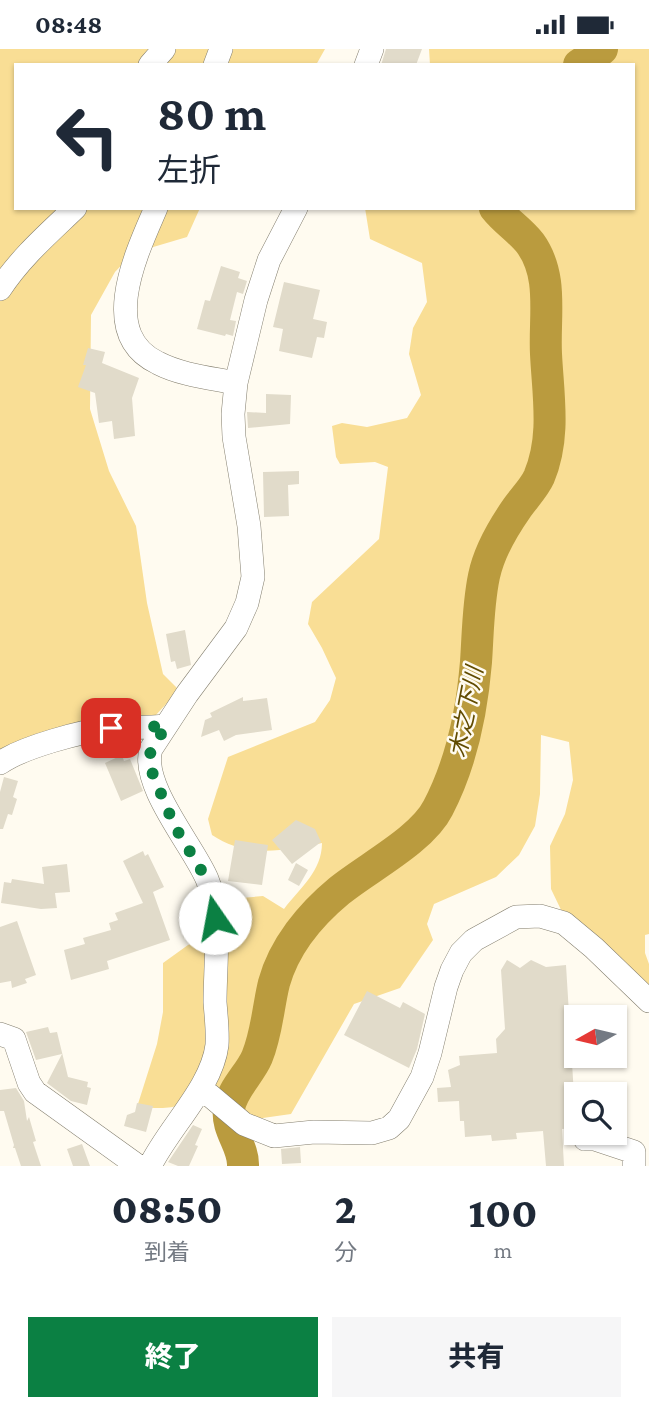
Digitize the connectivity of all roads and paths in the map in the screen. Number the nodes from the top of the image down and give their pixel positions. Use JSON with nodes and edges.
{"nodes":[{"id":1,"x":164,"y":49,"type":"edge"},
{"id":2,"x":152,"y":63,"type":"edge"},
{"id":3,"x":73,"y":210,"type":"edge"},
{"id":4,"x":155,"y":210,"type":"edge"},
{"id":5,"x":295,"y":210,"type":"edge"},
{"id":6,"x":0,"y":289,"type":"edge"},
{"id":7,"x":236,"y":383,"type":"junction"},
{"id":8,"x":166,"y":726,"type":"junction"},
{"id":9,"x":0,"y":763,"type":"edge"},
{"id":10,"x":649,"y":1001,"type":"edge"},
{"id":11,"x":0,"y":1034,"type":"edge"},
{"id":12,"x":204,"y":1091,"type":"junction"},
{"id":13,"x":613,"y":1145,"type":"edge"},
{"id":14,"x":138,"y":1166,"type":"edge"},
{"id":15,"x":150,"y":1166,"type":"edge"},
{"id":16,"x":634,"y":1166,"type":"edge"}],
"edges":[{"from":1,"to":2,"type":"street"},
{"from":3,"to":6,"type":"street"},
{"from":4,"to":7,"type":"street"},
{"from":5,"to":7,"type":"street"},
{"from":7,"to":8,"type":"street"},
{"from":8,"to":9,"type":"street"},
{"from":8,"to":12,"type":"street"},
{"from":10,"to":12,"type":"street"},
{"from":11,"to":14,"type":"street"},
{"from":12,"to":15,"type":"street"},
{"from":13,"to":16,"type":"street"}]}
